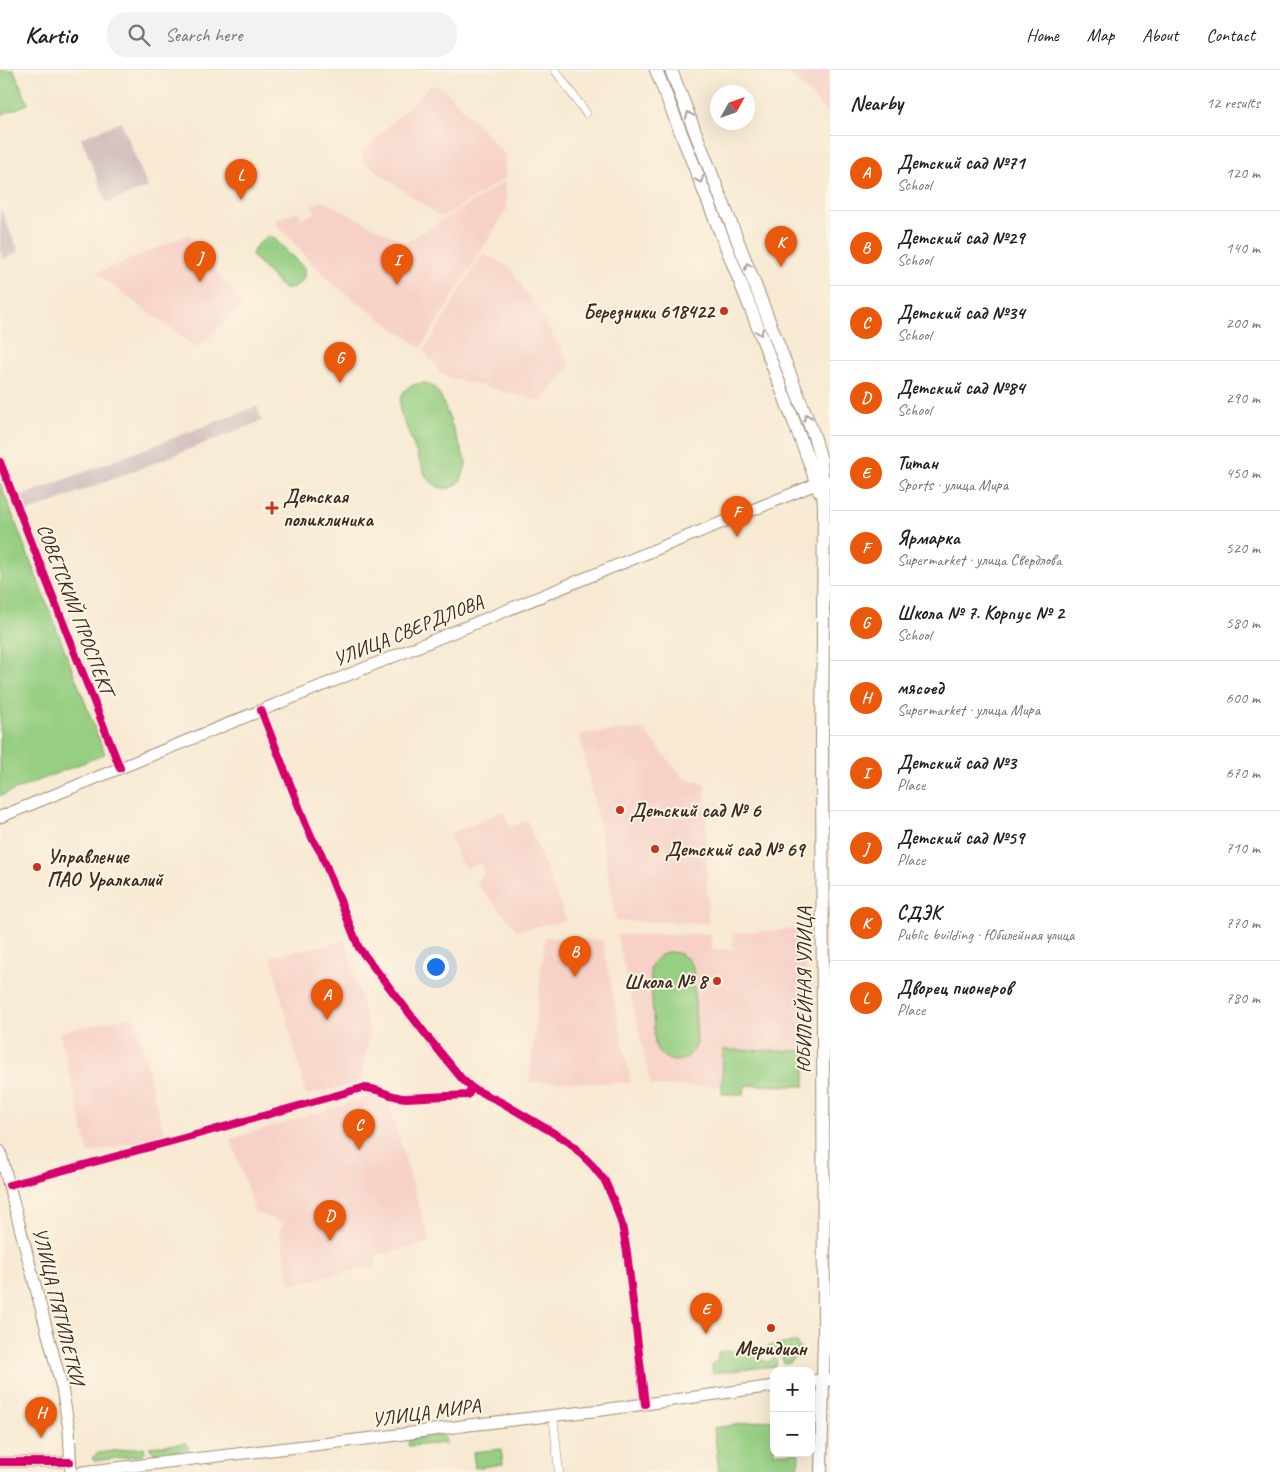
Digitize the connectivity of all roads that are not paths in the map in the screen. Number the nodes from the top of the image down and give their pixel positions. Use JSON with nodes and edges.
{"nodes":[{"id":1,"x":556,"y":70,"type":"edge"},
{"id":2,"x":656,"y":70,"type":"edge"},
{"id":3,"x":671,"y":70,"type":"edge"},
{"id":4,"x":586,"y":113,"type":"dead end"},
{"id":5,"x":0,"y":462,"type":"edge"},
{"id":6,"x":823,"y":482,"type":"edge"},
{"id":7,"x":261,"y":710,"type":"junction"},
{"id":8,"x":120,"y":768,"type":"junction"},
{"id":9,"x":0,"y":817,"type":"edge"},
{"id":10,"x":826,"y":940,"type":"edge"},
{"id":11,"x":472,"y":1088,"type":"junction"},
{"id":12,"x":0,"y":1151,"type":"edge"},
{"id":13,"x":9,"y":1185,"type":"junction"},
{"id":14,"x":822,"y":1380,"type":"edge"},
{"id":15,"x":770,"y":1387,"type":"edge"},
{"id":16,"x":645,"y":1404,"type":"junction"},
{"id":17,"x":553,"y":1415,"type":"junction"},
{"id":18,"x":0,"y":1462,"type":"edge"},
{"id":19,"x":71,"y":1467,"type":"edge"},
{"id":20,"x":170,"y":1467,"type":"edge"},
{"id":21,"x":82,"y":1472,"type":"edge"},
{"id":22,"x":559,"y":1472,"type":"edge"},
{"id":23,"x":821,"y":1472,"type":"edge"}],
"edges":[{"from":1,"to":4,"type":"street"},
{"from":2,"to":6,"type":"main road","name":"ЮБИЛЕЙНАЯ УЛИЦА","one_way":true},
{"from":6,"to":3,"type":"main road","name":"ЮБИЛЕЙНАЯ УЛИЦА","one_way":true},
{"from":5,"to":8,"type":"street","name":"СОВЕТСКИЙ ПРОСПЕКТ"},
{"from":6,"to":7,"type":"main road","name":"УЛИЦА СВЕРДЛОВА"},
{"from":6,"to":10,"type":"main road","name":"ЮБИЛЕЙНАЯ УЛИЦА"},
{"from":7,"to":8,"type":"main road","name":"УЛИЦА СВЕРДЛОВА"},
{"from":7,"to":11,"type":"street"},
{"from":8,"to":9,"type":"main road","name":"УЛИЦА СВЕРДЛОВА"},
{"from":10,"to":14,"type":"main road","name":"ЮБИЛЕЙНАЯ УЛИЦА"},
{"from":11,"to":13,"type":"street"},
{"from":11,"to":16,"type":"street"},
{"from":12,"to":13,"type":"main road","name":"УЛИЦА ПЯТИЛЕТКИ"},
{"from":13,"to":19,"type":"main road","name":"УЛИЦА ПЯТИЛЕТКИ"},
{"from":14,"to":23,"type":"main road","name":"ЮБИЛЕЙНАЯ УЛИЦА"},
{"from":15,"to":16,"type":"main road","name":"УЛИЦА МИРА"},
{"from":16,"to":17,"type":"main road","name":"УЛИЦА МИРА"},
{"from":17,"to":20,"type":"main road","name":"УЛИЦА МИРА"},
{"from":17,"to":22,"type":"street"},
{"from":18,"to":19,"type":"street"},
{"from":20,"to":21,"type":"main road","name":"УЛИЦА МИРА"}]}
